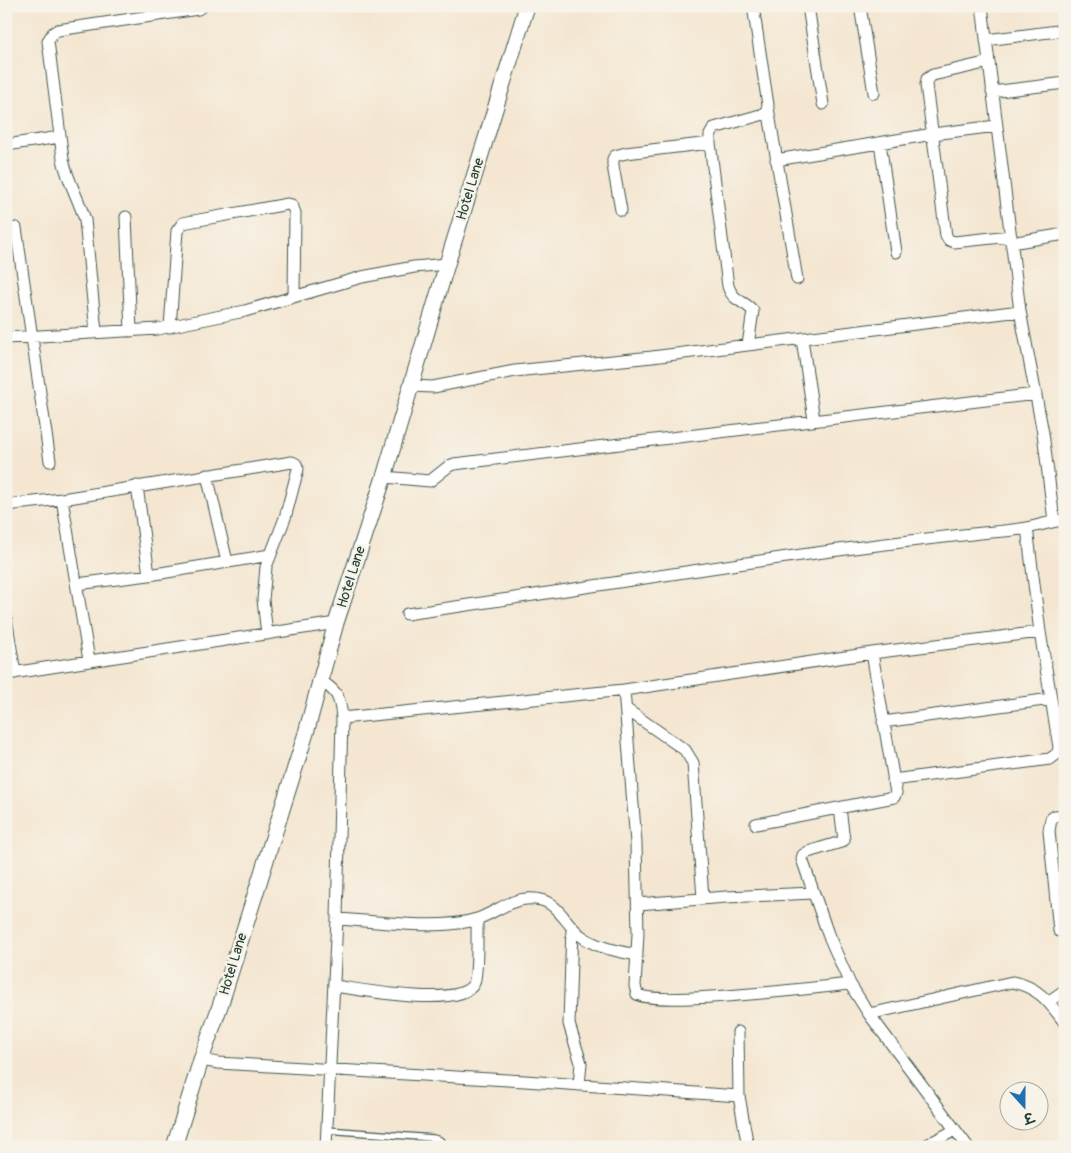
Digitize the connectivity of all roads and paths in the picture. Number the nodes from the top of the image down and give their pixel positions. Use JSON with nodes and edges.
{"nodes":[{"id":1,"x":203,"y":6,"type":"edge"},
{"id":2,"x":527,"y":6,"type":"edge"},
{"id":3,"x":753,"y":6,"type":"edge"},
{"id":4,"x":808,"y":6,"type":"edge"},
{"id":5,"x":860,"y":6,"type":"edge"},
{"id":6,"x":982,"y":6,"type":"edge"},
{"id":7,"x":144,"y":12,"type":"edge"},
{"id":8,"x":1065,"y":30,"type":"edge"},
{"id":9,"x":986,"y":40,"type":"junction"},
{"id":10,"x":989,"y":62,"type":"junction"},
{"id":11,"x":1065,"y":83,"type":"edge"},
{"id":12,"x":992,"y":92,"type":"junction"},
{"id":13,"x":874,"y":93,"type":"dead end"},
{"id":14,"x":823,"y":104,"type":"dead end"},
{"id":15,"x":768,"y":108,"type":"junction"},
{"id":16,"x":996,"y":126,"type":"junction"},
{"id":17,"x":933,"y":134,"type":"junction"},
{"id":18,"x":60,"y":137,"type":"junction"},
{"id":19,"x":710,"y":143,"type":"junction"},
{"id":20,"x":880,"y":143,"type":"junction"},
{"id":21,"x":6,"y":145,"type":"edge"},
{"id":22,"x":776,"y":160,"type":"junction"},
{"id":23,"x":621,"y":210,"type":"dead end"},
{"id":24,"x":126,"y":217,"type":"dead end"},
{"id":25,"x":16,"y":228,"type":"dead end"},
{"id":26,"x":1065,"y":234,"type":"edge"},
{"id":27,"x":1011,"y":240,"type":"junction"},
{"id":28,"x":896,"y":252,"type":"dead end"},
{"id":29,"x":447,"y":264,"type":"junction"},
{"id":30,"x":797,"y":279,"type":"dead end"},
{"id":31,"x":294,"y":296,"type":"junction"},
{"id":32,"x":1020,"y":311,"type":"junction"},
{"id":33,"x":170,"y":327,"type":"junction"},
{"id":34,"x":131,"y":331,"type":"junction"},
{"id":35,"x":96,"y":332,"type":"junction"},
{"id":36,"x":31,"y":337,"type":"junction"},
{"id":37,"x":6,"y":338,"type":"edge"},
{"id":38,"x":802,"y":339,"type":"junction"},
{"id":39,"x":748,"y":345,"type":"junction"},
{"id":40,"x":420,"y":386,"type":"junction"},
{"id":41,"x":1036,"y":394,"type":"junction"},
{"id":42,"x":814,"y":420,"type":"junction"},
{"id":43,"x":50,"y":461,"type":"dead end"},
{"id":44,"x":207,"y":475,"type":"junction"},
{"id":45,"x":384,"y":477,"type":"junction"},
{"id":46,"x":138,"y":486,"type":"junction"},
{"id":47,"x":62,"y":499,"type":"junction"},
{"id":48,"x":6,"y":505,"type":"edge"},
{"id":49,"x":1059,"y":521,"type":"edge"},
{"id":50,"x":1027,"y":528,"type":"junction"},
{"id":51,"x":270,"y":555,"type":"junction"},
{"id":52,"x":227,"y":562,"type":"junction"},
{"id":53,"x":149,"y":575,"type":"junction"},
{"id":54,"x":77,"y":584,"type":"junction"},
{"id":55,"x":406,"y":614,"type":"dead end"},
{"id":56,"x":6,"y":618,"type":"edge"},
{"id":57,"x":336,"y":623,"type":"junction"},
{"id":58,"x":1040,"y":632,"type":"junction"},
{"id":59,"x":267,"y":634,"type":"junction"},
{"id":60,"x":872,"y":653,"type":"junction"},
{"id":61,"x":89,"y":660,"type":"junction"},
{"id":62,"x":11,"y":673,"type":"edge"},
{"id":63,"x":327,"y":685,"type":"junction"},
{"id":64,"x":624,"y":690,"type":"junction"},
{"id":65,"x":1051,"y":699,"type":"junction"},
{"id":66,"x":626,"y":709,"type":"junction"},
{"id":67,"x":342,"y":718,"type":"junction"},
{"id":68,"x":883,"y":722,"type":"junction"},
{"id":69,"x":893,"y":780,"type":"junction"},
{"id":70,"x":840,"y":808,"type":"junction"},
{"id":71,"x":1065,"y":815,"type":"edge"},
{"id":72,"x":756,"y":824,"type":"dead end"},
{"id":73,"x":813,"y":893,"type":"junction"},
{"id":74,"x":703,"y":898,"type":"junction"},
{"id":75,"x":638,"y":904,"type":"junction"},
{"id":76,"x":337,"y":919,"type":"junction"},
{"id":77,"x":477,"y":919,"type":"junction"},
{"id":78,"x":572,"y":927,"type":"junction"},
{"id":79,"x":1059,"y":931,"type":"dead end"},
{"id":80,"x":637,"y":955,"type":"junction"},
{"id":81,"x":850,"y":984,"type":"junction"},
{"id":82,"x":334,"y":986,"type":"junction"},
{"id":83,"x":1065,"y":990,"type":"edge"},
{"id":84,"x":1048,"y":1002,"type":"junction"},
{"id":85,"x":869,"y":1014,"type":"junction"},
{"id":86,"x":1065,"y":1023,"type":"edge"},
{"id":87,"x":738,"y":1032,"type":"dead end"},
{"id":88,"x":210,"y":1062,"type":"junction"},
{"id":89,"x":330,"y":1071,"type":"junction"},
{"id":90,"x":579,"y":1085,"type":"junction"},
{"id":91,"x":739,"y":1096,"type":"junction"},
{"id":92,"x":327,"y":1130,"type":"junction"},
{"id":93,"x":955,"y":1130,"type":"junction"},
{"id":94,"x":174,"y":1147,"type":"edge"},
{"id":95,"x":326,"y":1147,"type":"edge"},
{"id":96,"x":446,"y":1147,"type":"edge"},
{"id":97,"x":748,"y":1147,"type":"edge"},
{"id":98,"x":923,"y":1147,"type":"edge"},
{"id":99,"x":968,"y":1147,"type":"edge"}],
"edges":[{"from":1,"to":7,"type":"street"},
{"from":2,"to":29,"type":"street","name":"Hotel Lane"},
{"from":3,"to":15,"type":"street"},
{"from":4,"to":14,"type":"street"},
{"from":5,"to":13,"type":"street"},
{"from":6,"to":9,"type":"street"},
{"from":7,"to":18,"type":"street"},
{"from":8,"to":9,"type":"street"},
{"from":9,"to":10,"type":"street"},
{"from":10,"to":12,"type":"street"},
{"from":10,"to":17,"type":"street"},
{"from":11,"to":12,"type":"street"},
{"from":12,"to":16,"type":"street"},
{"from":15,"to":19,"type":"street"},
{"from":15,"to":22,"type":"street"},
{"from":16,"to":17,"type":"street"},
{"from":16,"to":27,"type":"street"},
{"from":17,"to":20,"type":"street"},
{"from":17,"to":27,"type":"street"},
{"from":18,"to":21,"type":"street"},
{"from":18,"to":35,"type":"street"},
{"from":19,"to":23,"type":"street"},
{"from":19,"to":39,"type":"street"},
{"from":20,"to":22,"type":"street"},
{"from":20,"to":28,"type":"street"},
{"from":22,"to":30,"type":"street"},
{"from":24,"to":34,"type":"street"},
{"from":25,"to":36,"type":"street"},
{"from":26,"to":27,"type":"street"},
{"from":27,"to":32,"type":"street"},
{"from":29,"to":31,"type":"street"},
{"from":29,"to":40,"type":"street","name":"Hotel Lane"},
{"from":31,"to":33,"type":"street"},
{"from":31,"to":33,"type":"street"},
{"from":32,"to":38,"type":"street"},
{"from":32,"to":41,"type":"street"},
{"from":33,"to":34,"type":"street"},
{"from":34,"to":35,"type":"street"},
{"from":35,"to":36,"type":"street"},
{"from":36,"to":37,"type":"street"},
{"from":36,"to":43,"type":"street"},
{"from":38,"to":39,"type":"street"},
{"from":38,"to":42,"type":"street"},
{"from":39,"to":40,"type":"street"},
{"from":40,"to":45,"type":"street","name":"Hotel Lane"},
{"from":41,"to":42,"type":"street"},
{"from":41,"to":49,"type":"street"},
{"from":42,"to":45,"type":"street"},
{"from":44,"to":46,"type":"street"},
{"from":44,"to":51,"type":"street"},
{"from":44,"to":52,"type":"street"},
{"from":45,"to":57,"type":"street","name":"Hotel Lane"},
{"from":46,"to":47,"type":"street"},
{"from":46,"to":53,"type":"street"},
{"from":47,"to":48,"type":"street"},
{"from":47,"to":54,"type":"street"},
{"from":49,"to":50,"type":"street"},
{"from":50,"to":55,"type":"street"},
{"from":50,"to":58,"type":"street"},
{"from":51,"to":52,"type":"street"},
{"from":51,"to":59,"type":"street"},
{"from":52,"to":53,"type":"street"},
{"from":53,"to":54,"type":"street"},
{"from":54,"to":61,"type":"street"},
{"from":56,"to":62,"type":"street"},
{"from":57,"to":59,"type":"street"},
{"from":57,"to":63,"type":"street","name":"Hotel Lane"},
{"from":58,"to":60,"type":"street"},
{"from":58,"to":65,"type":"street"},
{"from":59,"to":61,"type":"street"},
{"from":60,"to":64,"type":"street"},
{"from":60,"to":68,"type":"street"},
{"from":61,"to":62,"type":"street"},
{"from":63,"to":67,"type":"street"},
{"from":63,"to":88,"type":"street","name":"Hotel Lane"},
{"from":64,"to":66,"type":"street"},
{"from":64,"to":67,"type":"street"},
{"from":65,"to":68,"type":"street"},
{"from":65,"to":69,"type":"street"},
{"from":66,"to":74,"type":"street"},
{"from":66,"to":75,"type":"street"},
{"from":67,"to":76,"type":"street"},
{"from":68,"to":69,"type":"street"},
{"from":69,"to":70,"type":"street"},
{"from":70,"to":72,"type":"street"},
{"from":70,"to":73,"type":"street"},
{"from":71,"to":79,"type":"street"},
{"from":73,"to":74,"type":"street"},
{"from":73,"to":81,"type":"street"},
{"from":74,"to":75,"type":"street"},
{"from":75,"to":80,"type":"street"},
{"from":76,"to":77,"type":"street"},
{"from":76,"to":82,"type":"street"},
{"from":77,"to":78,"type":"street"},
{"from":77,"to":82,"type":"street"},
{"from":78,"to":80,"type":"street"},
{"from":78,"to":90,"type":"street"},
{"from":80,"to":81,"type":"street"},
{"from":81,"to":85,"type":"street"},
{"from":82,"to":89,"type":"street"},
{"from":83,"to":84,"type":"street"},
{"from":84,"to":85,"type":"street"},
{"from":84,"to":86,"type":"street"},
{"from":85,"to":93,"type":"street"},
{"from":87,"to":91,"type":"street"},
{"from":88,"to":89,"type":"street"},
{"from":88,"to":94,"type":"street","name":"Hotel Lane"},
{"from":89,"to":90,"type":"street"},
{"from":89,"to":92,"type":"street"},
{"from":90,"to":91,"type":"street"},
{"from":91,"to":97,"type":"street"},
{"from":92,"to":95,"type":"street"},
{"from":92,"to":96,"type":"lane"},
{"from":93,"to":98,"type":"street"},
{"from":93,"to":99,"type":"street"}]}
